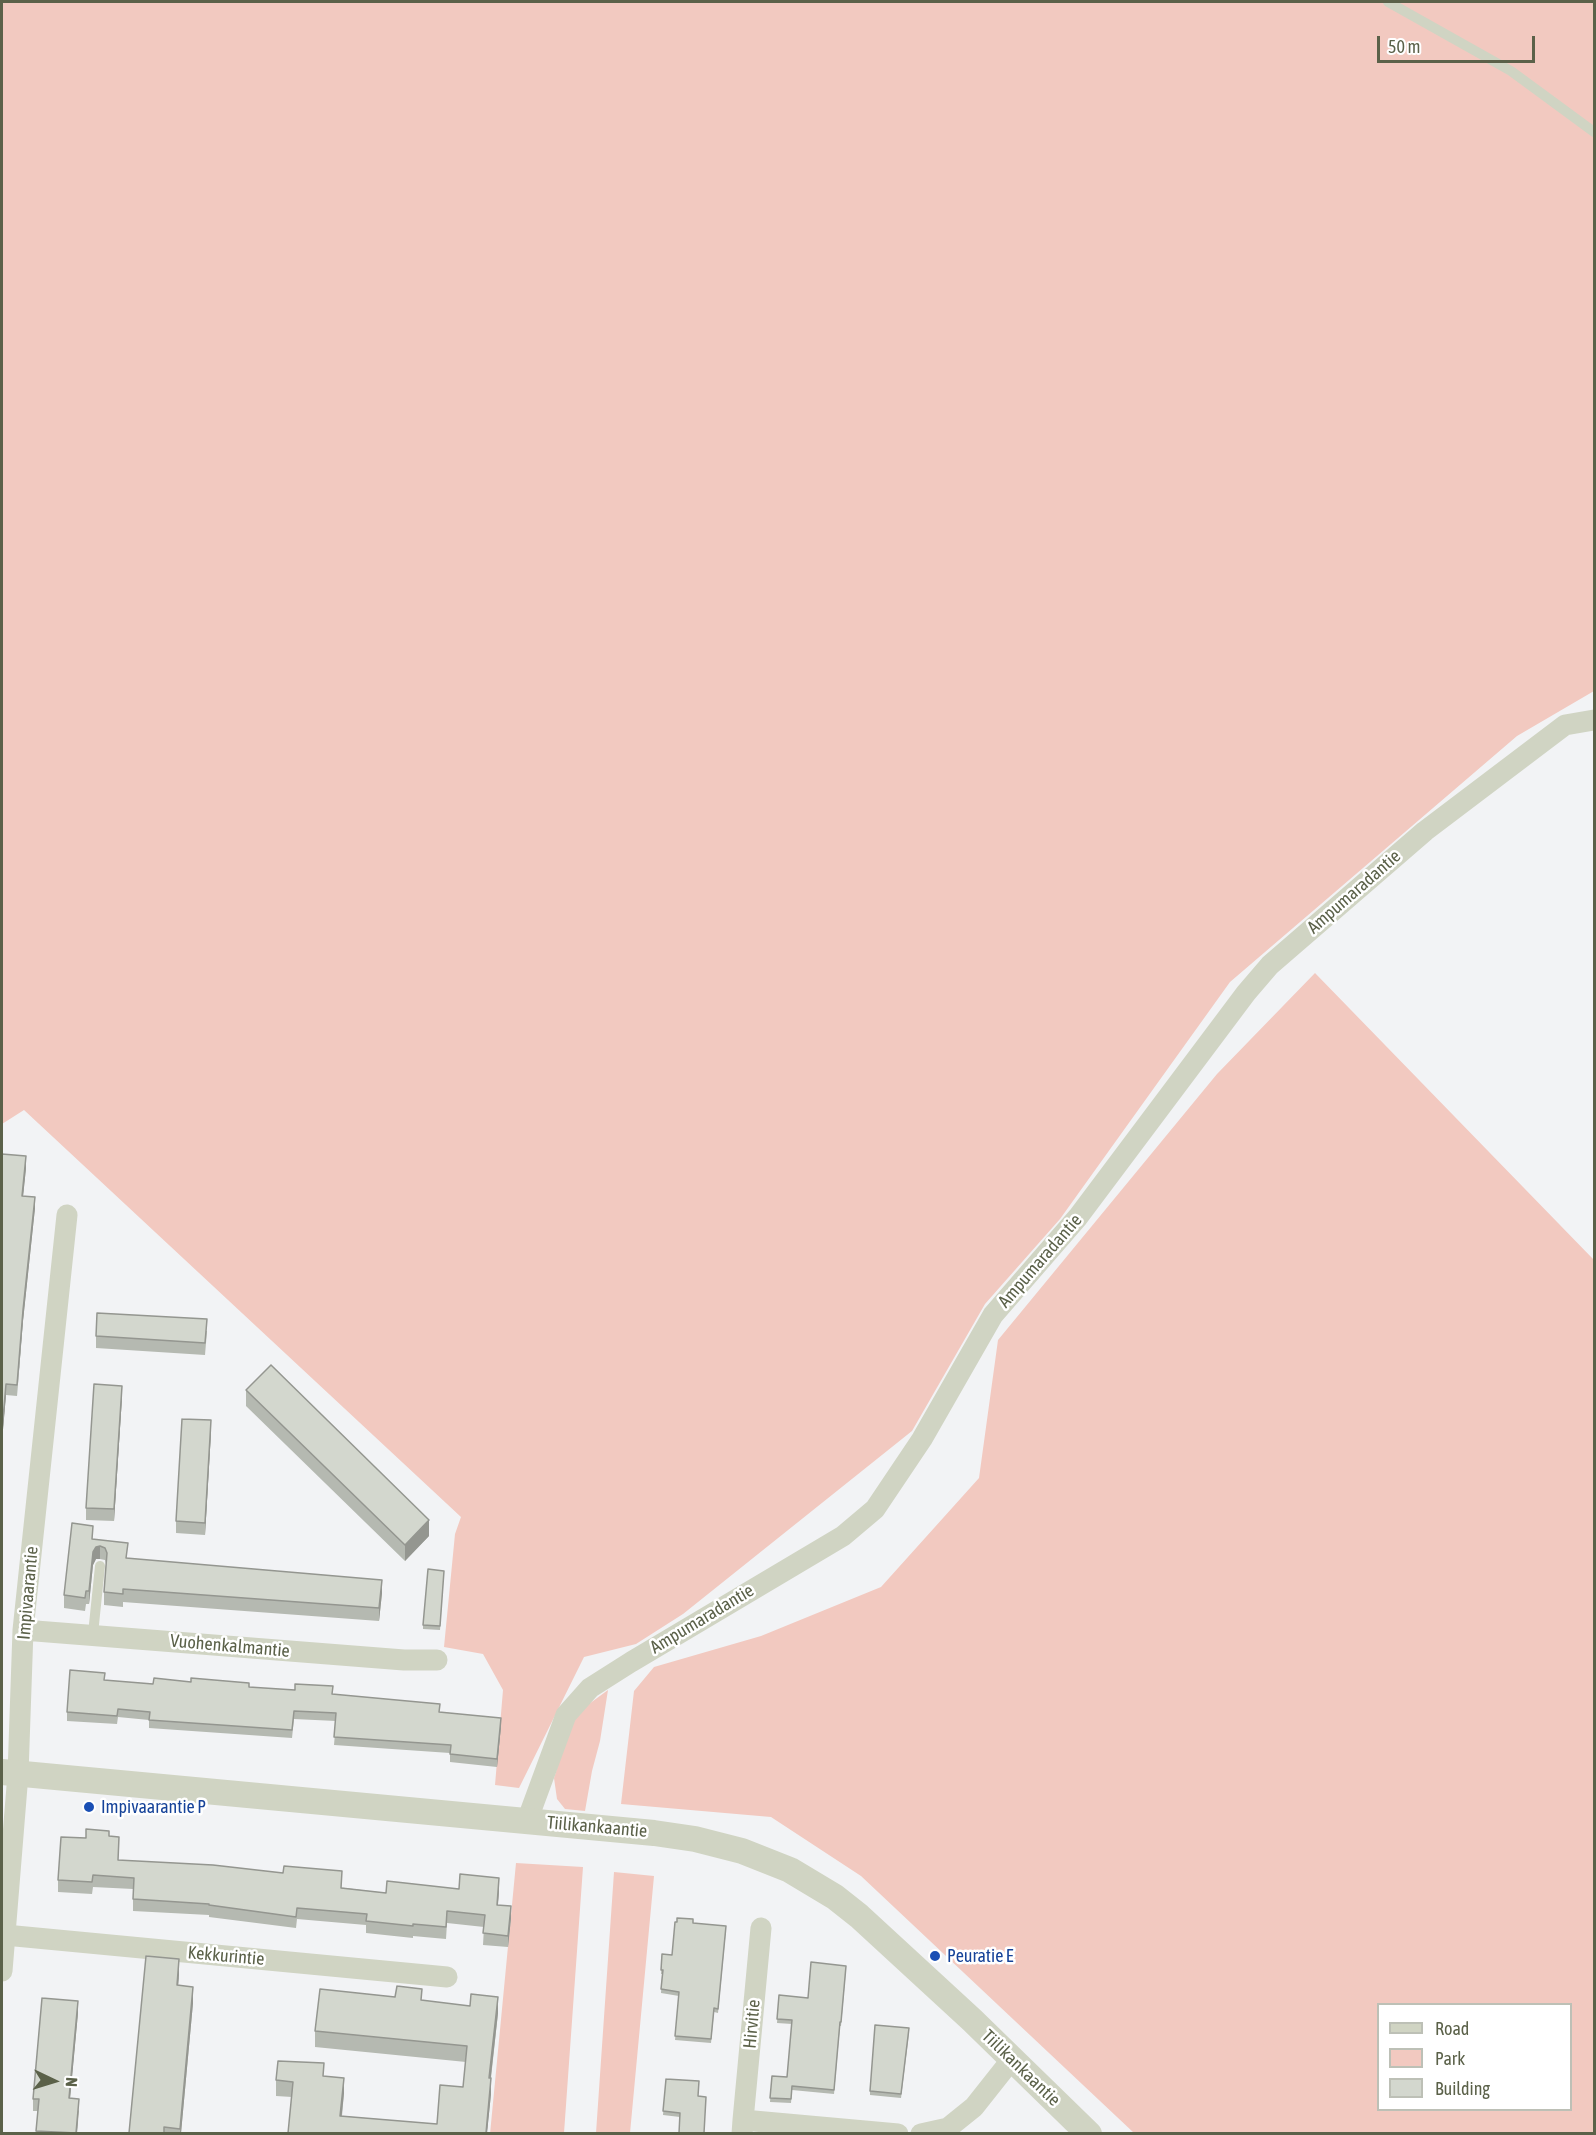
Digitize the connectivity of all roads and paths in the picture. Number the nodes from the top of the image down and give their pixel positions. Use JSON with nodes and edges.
{"nodes":[{"id":1,"x":1388,"y":2,"type":"edge"},
{"id":2,"x":1594,"y":132,"type":"edge"},
{"id":3,"x":1594,"y":720,"type":"edge"},
{"id":4,"x":67,"y":1215,"type":"dead end"},
{"id":5,"x":100,"y":1566,"type":"dead end"},
{"id":6,"x":23,"y":1630,"type":"junction"},
{"id":7,"x":93,"y":1634,"type":"junction"},
{"id":8,"x":437,"y":1660,"type":"dead end"},
{"id":9,"x":10,"y":1773,"type":"edge"},
{"id":10,"x":526,"y":1821,"type":"junction"},
{"id":11,"x":761,"y":1928,"type":"dead end"},
{"id":12,"x":5,"y":1935,"type":"junction"},
{"id":13,"x":2,"y":1971,"type":"edge"},
{"id":14,"x":447,"y":1977,"type":"dead end"},
{"id":15,"x":1012,"y":2059,"type":"junction"},
{"id":16,"x":742,"y":2127,"type":"edge"},
{"id":17,"x":947,"y":2131,"type":"edge"},
{"id":18,"x":898,"y":2133,"type":"edge"},
{"id":19,"x":921,"y":2133,"type":"edge"},
{"id":20,"x":1089,"y":2133,"type":"edge"}],
"edges":[{"from":1,"to":2,"type":"lane"},
{"from":3,"to":10,"type":"street","name":"Ampumaradantie"},
{"from":4,"to":6,"type":"street","name":"Impivaarantie"},
{"from":5,"to":7,"type":"lane"},
{"from":6,"to":7,"type":"street","name":"Vuohenkalmantie"},
{"from":6,"to":9,"type":"street","name":"Impivaarantie"},
{"from":7,"to":8,"type":"street","name":"Vuohenkalmantie"},
{"from":9,"to":10,"type":"street","name":"Tiilikankaantie"},
{"from":9,"to":12,"type":"street","name":"Impivaarantie"},
{"from":10,"to":15,"type":"street","name":"Tiilikankaantie"},
{"from":11,"to":16,"type":"street","name":"Hirvitie"},
{"from":12,"to":13,"type":"street","name":"Impivaarantie"},
{"from":12,"to":14,"type":"street","name":"Kekkurintie"},
{"from":15,"to":17,"type":"street"},
{"from":15,"to":20,"type":"street","name":"Tiilikankaantie"},
{"from":16,"to":18,"type":"street","name":"Hirvitie"},
{"from":17,"to":19,"type":"street"}]}
